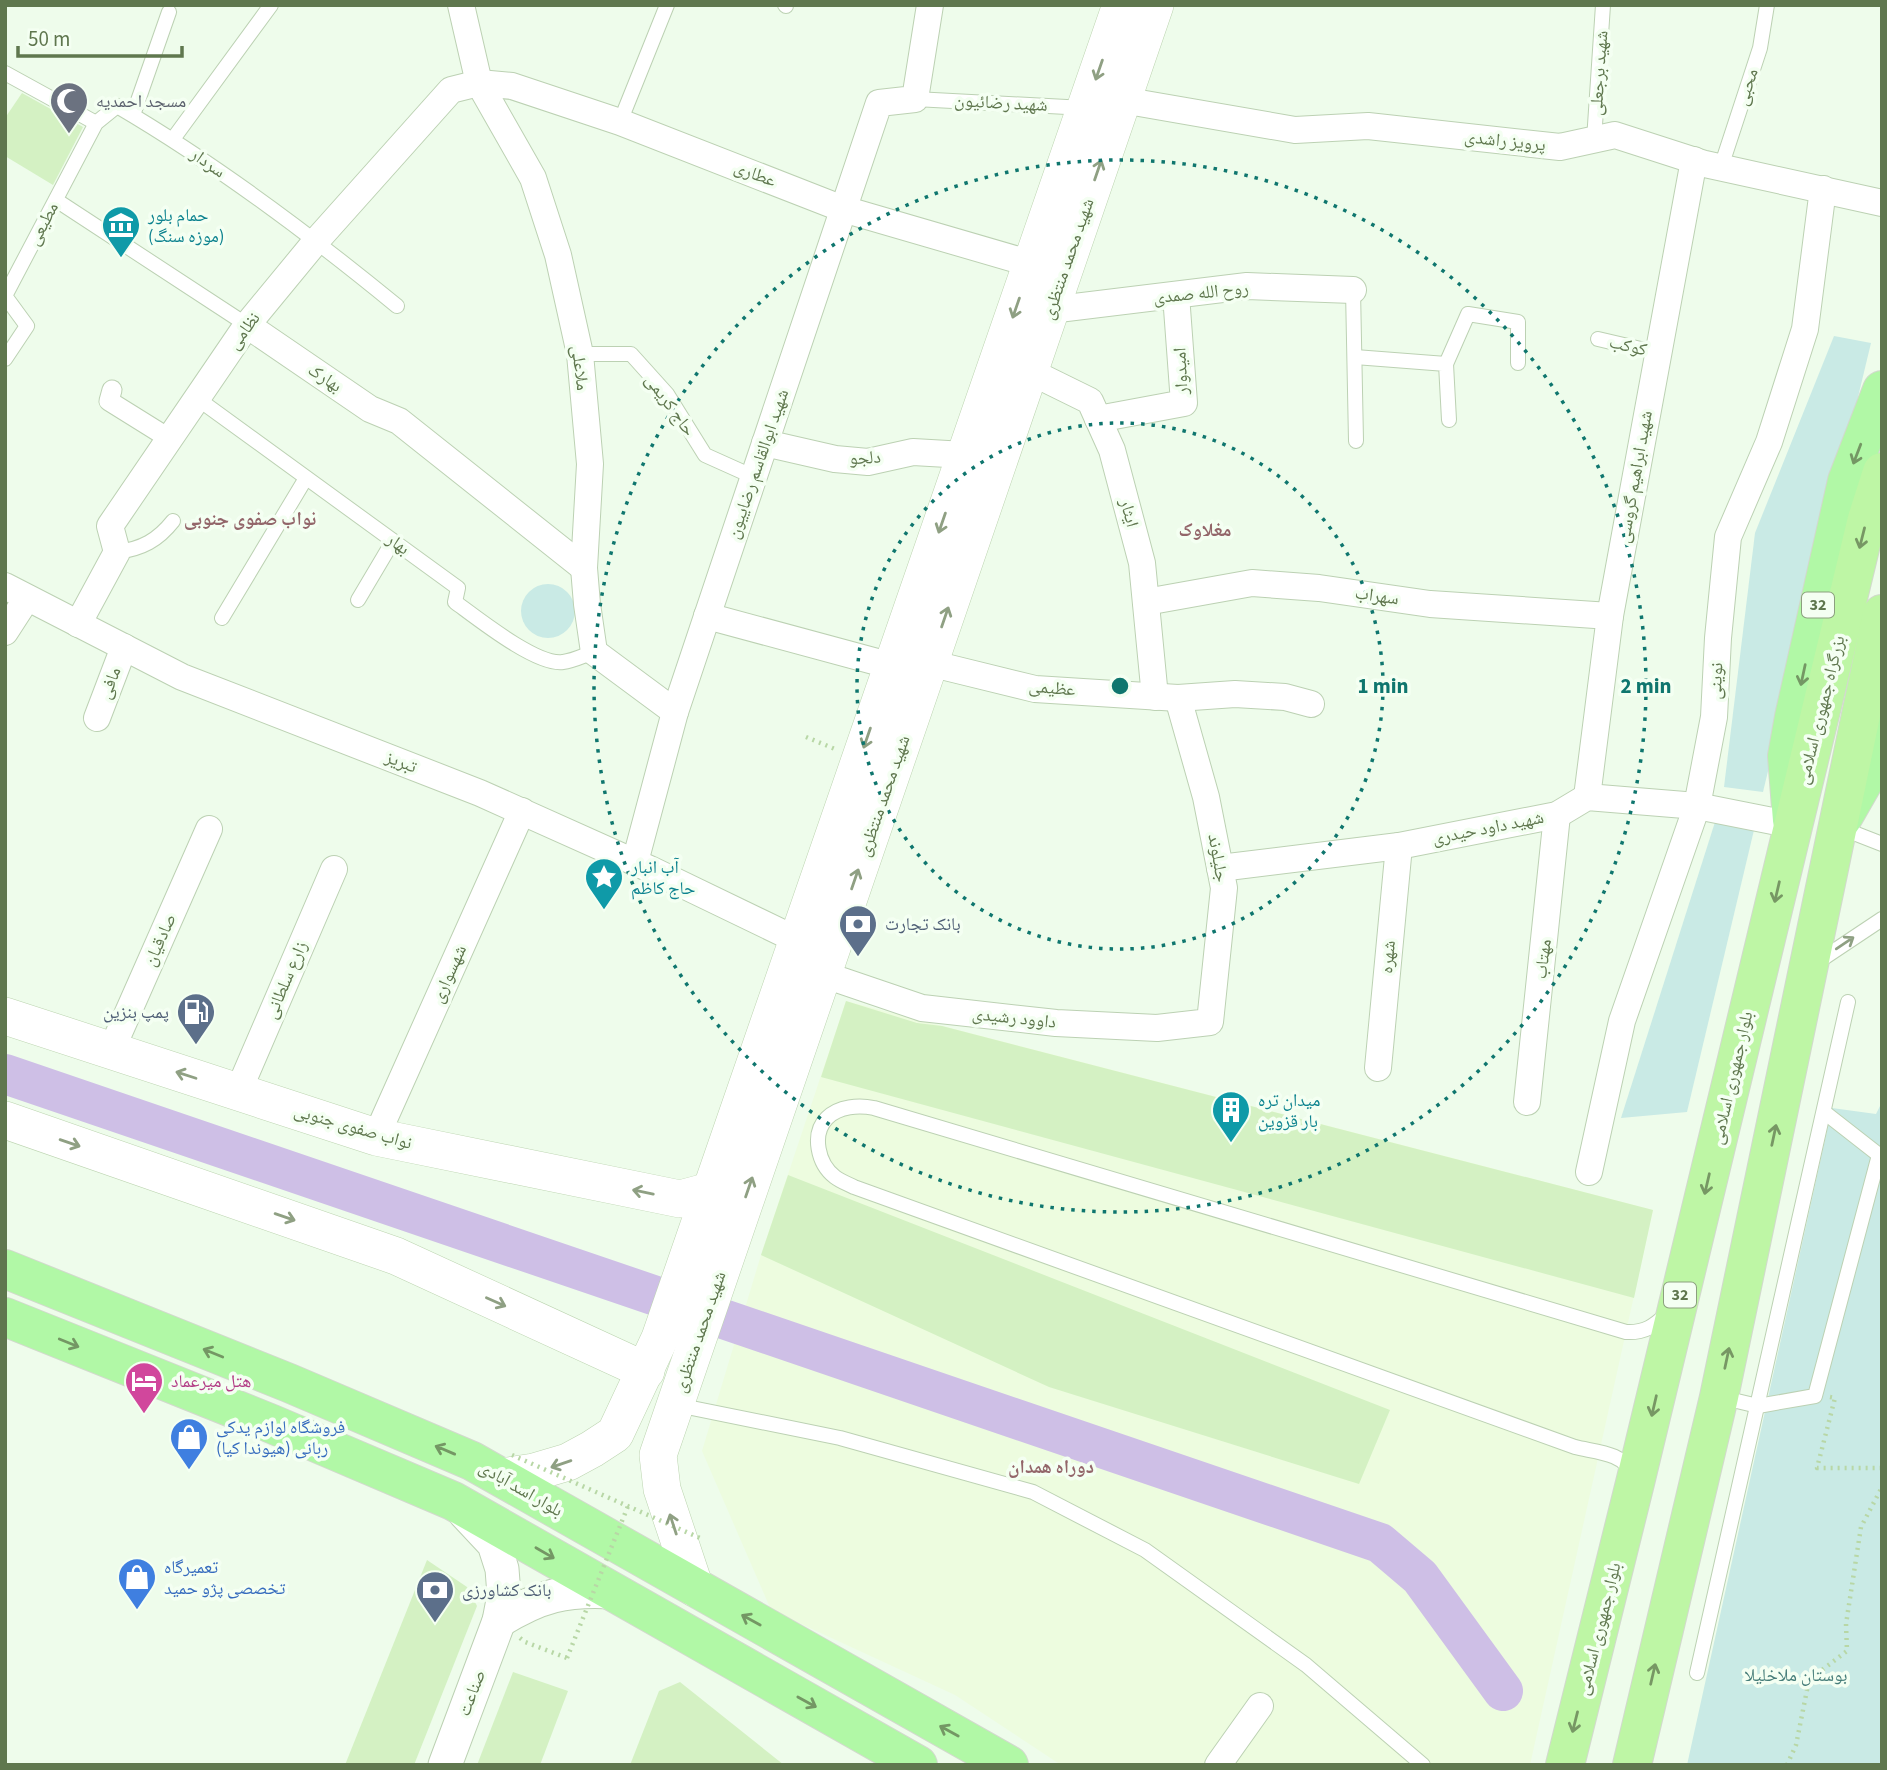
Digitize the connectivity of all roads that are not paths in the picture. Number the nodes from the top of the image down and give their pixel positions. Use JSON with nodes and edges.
{"nodes":[{"id":1,"x":271,"y":5,"type":"edge"},
{"id":2,"x":667,"y":5,"type":"edge"},
{"id":3,"x":930,"y":5,"type":"edge"},
{"id":4,"x":1121,"y":5,"type":"edge"},
{"id":5,"x":1155,"y":5,"type":"edge"},
{"id":6,"x":1603,"y":5,"type":"edge"},
{"id":7,"x":1767,"y":5,"type":"edge"},
{"id":8,"x":462,"y":6,"type":"edge"},
{"id":9,"x":169,"y":12,"type":"dead end"},
{"id":10,"x":5,"y":73,"type":"edge"},
{"id":11,"x":479,"y":83,"type":"junction"},
{"id":12,"x":915,"y":99,"type":"junction"},
{"id":13,"x":1122,"y":100,"type":"junction"},
{"id":14,"x":1086,"y":108,"type":"junction"},
{"id":15,"x":133,"y":115,"type":"junction"},
{"id":16,"x":96,"y":122,"type":"junction"},
{"id":17,"x":620,"y":122,"type":"junction"},
{"id":18,"x":173,"y":139,"type":"junction"},
{"id":19,"x":1594,"y":140,"type":"junction"},
{"id":20,"x":1694,"y":160,"type":"junction"},
{"id":21,"x":1721,"y":167,"type":"junction"},
{"id":22,"x":1823,"y":189,"type":"junction"},
{"id":23,"x":56,"y":200,"type":"junction"},
{"id":24,"x":1882,"y":203,"type":"edge"},
{"id":25,"x":843,"y":209,"type":"junction"},
{"id":26,"x":317,"y":240,"type":"junction"},
{"id":27,"x":1032,"y":264,"type":"junction"},
{"id":28,"x":1353,"y":290,"type":"joint"},
{"id":29,"x":1176,"y":295,"type":"junction"},
{"id":30,"x":397,"y":306,"type":"dead end"},
{"id":31,"x":1050,"y":310,"type":"junction"},
{"id":32,"x":247,"y":325,"type":"junction"},
{"id":33,"x":1598,"y":339,"type":"dead end"},
{"id":34,"x":1658,"y":353,"type":"junction"},
{"id":35,"x":580,"y":354,"type":"junction"},
{"id":36,"x":1354,"y":357,"type":"junction"},
{"id":37,"x":5,"y":359,"type":"edge"},
{"id":38,"x":1518,"y":363,"type":"dead end"},
{"id":39,"x":1446,"y":364,"type":"junction"},
{"id":40,"x":1029,"y":371,"type":"junction"},
{"id":41,"x":112,"y":390,"type":"dead end"},
{"id":42,"x":1882,"y":390,"type":"edge"},
{"id":43,"x":198,"y":399,"type":"junction"},
{"id":44,"x":1098,"y":419,"type":"junction"},
{"id":45,"x":1448,"y":420,"type":"dead end"},
{"id":46,"x":170,"y":439,"type":"junction"},
{"id":47,"x":1356,"y":441,"type":"dead end"},
{"id":48,"x":765,"y":443,"type":"junction"},
{"id":49,"x":965,"y":455,"type":"junction"},
{"id":50,"x":1882,"y":472,"type":"edge"},
{"id":51,"x":754,"y":477,"type":"junction"},
{"id":52,"x":306,"y":478,"type":"junction"},
{"id":53,"x":173,"y":521,"type":"dead end"},
{"id":54,"x":393,"y":541,"type":"junction"},
{"id":55,"x":117,"y":552,"type":"junction"},
{"id":56,"x":584,"y":568,"type":"junction"},
{"id":57,"x":16,"y":592,"type":"edge"},
{"id":58,"x":358,"y":600,"type":"dead end"},
{"id":59,"x":1146,"y":602,"type":"junction"},
{"id":60,"x":1882,"y":614,"type":"edge"},
{"id":61,"x":1610,"y":616,"type":"junction"},
{"id":62,"x":707,"y":617,"type":"junction"},
{"id":63,"x":222,"y":618,"type":"dead end"},
{"id":64,"x":78,"y":624,"type":"junction"},
{"id":65,"x":5,"y":632,"type":"edge"},
{"id":66,"x":124,"y":648,"type":"junction"},
{"id":67,"x":594,"y":652,"type":"junction"},
{"id":68,"x":929,"y":663,"type":"junction"},
{"id":69,"x":892,"y":666,"type":"junction"},
{"id":70,"x":1166,"y":698,"type":"junction"},
{"id":71,"x":1311,"y":704,"type":"dead end"},
{"id":72,"x":675,"y":712,"type":"junction"},
{"id":73,"x":97,"y":718,"type":"dead end"},
{"id":74,"x":1882,"y":723,"type":"edge"},
{"id":75,"x":1876,"y":771,"type":"edge"},
{"id":76,"x":1587,"y":797,"type":"junction"},
{"id":77,"x":1697,"y":806,"type":"junction"},
{"id":78,"x":522,"y":811,"type":"junction"},
{"id":79,"x":1557,"y":815,"type":"junction"},
{"id":80,"x":1793,"y":825,"type":"junction"},
{"id":81,"x":1837,"y":827,"type":"junction"},
{"id":82,"x":209,"y":829,"type":"dead end"},
{"id":83,"x":1882,"y":844,"type":"edge"},
{"id":84,"x":1399,"y":846,"type":"junction"},
{"id":85,"x":635,"y":862,"type":"junction"},
{"id":86,"x":1220,"y":868,"type":"junction"},
{"id":87,"x":334,"y":869,"type":"dead end"},
{"id":88,"x":1882,"y":919,"type":"edge"},
{"id":89,"x":797,"y":940,"type":"junction"},
{"id":90,"x":1809,"y":968,"type":"junction"},
{"id":91,"x":822,"y":974,"type":"junction"},
{"id":92,"x":1848,"y":1002,"type":"dead end"},
{"id":93,"x":5,"y":1016,"type":"edge"},
{"id":94,"x":1210,"y":1022,"type":"joint"},
{"id":95,"x":111,"y":1051,"type":"junction"},
{"id":96,"x":1378,"y":1068,"type":"dead end"},
{"id":97,"x":238,"y":1092,"type":"junction"},
{"id":98,"x":1527,"y":1102,"type":"dead end"},
{"id":99,"x":1824,"y":1112,"type":"junction"},
{"id":100,"x":5,"y":1120,"type":"edge"},
{"id":101,"x":376,"y":1137,"type":"junction"},
{"id":102,"x":1589,"y":1171,"type":"dead end"},
{"id":103,"x":692,"y":1212,"type":"junction"},
{"id":104,"x":21,"y":1276,"type":"edge"},
{"id":105,"x":1678,"y":1303,"type":"junction"},
{"id":106,"x":13,"y":1320,"type":"edge"},
{"id":107,"x":646,"y":1351,"type":"junction"},
{"id":108,"x":1719,"y":1396,"type":"junction"},
{"id":109,"x":676,"y":1405,"type":"junction"},
{"id":110,"x":1758,"y":1406,"type":"junction"},
{"id":111,"x":615,"y":1434,"type":"junction"},
{"id":112,"x":658,"y":1455,"type":"junction"},
{"id":113,"x":506,"y":1466,"type":"junction"},
{"id":114,"x":1635,"y":1483,"type":"junction"},
{"id":115,"x":453,"y":1501,"type":"junction"},
{"id":116,"x":695,"y":1588,"type":"junction"},
{"id":117,"x":613,"y":1592,"type":"junction"},
{"id":118,"x":499,"y":1621,"type":"junction"},
{"id":119,"x":1697,"y":1673,"type":"dead end"},
{"id":120,"x":1260,"y":1706,"type":"dead end"},
{"id":121,"x":445,"y":1765,"type":"edge"},
{"id":122,"x":918,"y":1765,"type":"edge"},
{"id":123,"x":1009,"y":1765,"type":"edge"},
{"id":124,"x":1218,"y":1765,"type":"edge"},
{"id":125,"x":1423,"y":1765,"type":"edge"},
{"id":126,"x":1565,"y":1765,"type":"edge"},
{"id":127,"x":1632,"y":1765,"type":"edge"}],
"edges":[{"from":1,"to":18,"type":"lane"},
{"from":2,"to":17,"type":"lane"},
{"from":3,"to":12,"type":"street"},
{"from":4,"to":14,"type":"main road","name":"شهید محمد منتظری","one_way":true},
{"from":5,"to":13,"type":"main road","name":"شهید محمد منتظری"},
{"from":6,"to":19,"type":"lane","name":"شهید برجعلی"},
{"from":7,"to":21,"type":"lane","name":"محبی"},
{"from":8,"to":11,"type":"street","name":"ملاعلی"},
{"from":9,"to":15,"type":"lane"},
{"from":10,"to":16,"type":"lane"},
{"from":11,"to":17,"type":"street","name":"عطاری"},
{"from":11,"to":26,"type":"street","name":"نظامی"},
{"from":11,"to":35,"type":"street","name":"ملاعلی"},
{"from":12,"to":14,"type":"lane","name":"شهید رضائیون"},
{"from":12,"to":25,"type":"street","name":"شهید ابوالقاسم رضاییون"},
{"from":13,"to":19,"type":"street","name":"پرویز راشدی"},
{"from":31,"to":13,"type":"main road","name":"شهید محمد منتظری","one_way":true},
{"from":14,"to":27,"type":"main road","name":"شهید محمد منتظری"},
{"from":15,"to":16,"type":"lane"},
{"from":15,"to":18,"type":"lane","name":"سردار"},
{"from":16,"to":23,"type":"lane","name":"مطیعی"},
{"from":17,"to":25,"type":"street","name":"عطاری"},
{"from":18,"to":26,"type":"lane","name":"سردار"},
{"from":19,"to":20,"type":"street","name":"پرویز راشدی"},
{"from":20,"to":21,"type":"street","name":"پرویز راشدی"},
{"from":20,"to":34,"type":"street","name":"شهید ابراهیم گروسی"},
{"from":21,"to":22,"type":"street","name":"پرویز راشدی"},
{"from":22,"to":24,"type":"street","name":"پرویز راشدی"},
{"from":22,"to":77,"type":"street","name":"نوینی"},
{"from":23,"to":32,"type":"lane","name":"بهارک"},
{"from":23,"to":37,"type":"lane","name":"مطیعی"},
{"from":25,"to":27,"type":"street","name":"عطاری"},
{"from":25,"to":48,"type":"street","name":"شهید ابوالقاسم رضاییون"},
{"from":26,"to":30,"type":"lane","name":"سردار"},
{"from":26,"to":32,"type":"street","name":"نظامی"},
{"from":27,"to":49,"type":"main road","name":"شهید محمد منتظری","one_way":true},
{"from":28,"to":29,"type":"street","name":"روح الله صمدی"},
{"from":28,"to":36,"type":"lane"},
{"from":29,"to":31,"type":"street","name":"روح الله صمدی"},
{"from":29,"to":44,"type":"street","name":"امیدوار"},
{"from":31,"to":40,"type":"main road","name":"شهید محمد منتظری"},
{"from":32,"to":43,"type":"street","name":"نظامی"},
{"from":32,"to":56,"type":"street","name":"بهارک"},
{"from":33,"to":34,"type":"lane","name":"کوکب"},
{"from":34,"to":61,"type":"street","name":"شهید ابراهیم گروسی"},
{"from":35,"to":51,"type":"lane","name":"حاج کریمی"},
{"from":35,"to":56,"type":"street","name":"ملاعلی"},
{"from":36,"to":39,"type":"lane"},
{"from":36,"to":47,"type":"lane"},
{"from":38,"to":39,"type":"lane"},
{"from":39,"to":45,"type":"lane"},
{"from":40,"to":44,"type":"street","name":"ایثار"},
{"from":68,"to":40,"type":"main road","name":"شهید محمد منتظری","one_way":true},
{"from":41,"to":46,"type":"street"},
{"from":42,"to":80,"type":"main road","name":"بلوار جمهوری اسلامی","number":"32","one_way":true},
{"from":43,"to":46,"type":"street","name":"نظامی"},
{"from":43,"to":52,"type":"lane","name":"بهار"},
{"from":44,"to":59,"type":"street","name":"ایثار"},
{"from":46,"to":55,"type":"street","name":"نظامی"},
{"from":48,"to":49,"type":"street","name":"دلجو"},
{"from":48,"to":51,"type":"street","name":"شهید ابوالقاسم رضاییون"},
{"from":49,"to":69,"type":"main road","name":"شهید محمد منتظری","one_way":true},
{"from":50,"to":80,"type":"highway","name":"بزرگراه جمهوری اسلامی","number":"32","one_way":true},
{"from":51,"to":62,"type":"street","name":"شهید ابوالقاسم رضاییون"},
{"from":52,"to":54,"type":"lane","name":"بهار"},
{"from":52,"to":63,"type":"lane"},
{"from":53,"to":55,"type":"lane"},
{"from":54,"to":58,"type":"lane"},
{"from":54,"to":67,"type":"lane","name":"بهار"},
{"from":55,"to":64,"type":"street"},
{"from":56,"to":67,"type":"street","name":"ملاعلی"},
{"from":57,"to":64,"type":"street","name":"تبریز"},
{"from":57,"to":65,"type":"street"},
{"from":59,"to":61,"type":"street","name":"سهراب"},
{"from":59,"to":70,"type":"street","name":"ایثار"},
{"from":60,"to":81,"type":"highway","name":"بزرگراه جمهوری اسلامی"},
{"from":61,"to":76,"type":"street","name":"شهید ابراهیم گروسی"},
{"from":62,"to":69,"type":"street"},
{"from":62,"to":72,"type":"street","name":"شهید ابوالقاسم رضاییون"},
{"from":64,"to":66,"type":"street","name":"تبریز"},
{"from":66,"to":73,"type":"street","name":"مافی"},
{"from":66,"to":78,"type":"street","name":"تبریز"},
{"from":67,"to":72,"type":"street"},
{"from":68,"to":70,"type":"street","name":"عظیمی"},
{"from":91,"to":68,"type":"main road","name":"شهید محمد منتظری","one_way":true},
{"from":69,"to":89,"type":"main road","name":"شهید محمد منتظری","one_way":true},
{"from":70,"to":71,"type":"street","name":"عظیمی"},
{"from":70,"to":86,"type":"street","name":"جلیلوند"},
{"from":72,"to":85,"type":"street","name":"شهید ابوالقاسم رضاییون"},
{"from":74,"to":75,"type":"main road"},
{"from":75,"to":81,"type":"main road"},
{"from":76,"to":77,"type":"street"},
{"from":76,"to":79,"type":"street","name":"شهید داود حیدری"},
{"from":77,"to":80,"type":"street"},
{"from":77,"to":102,"type":"street","name":"نوینی"},
{"from":78,"to":85,"type":"street","name":"تبریز"},
{"from":78,"to":101,"type":"street","name":"شهسواری"},
{"from":79,"to":84,"type":"street","name":"شهید داود حیدری"},
{"from":79,"to":98,"type":"street","name":"مهتاب"},
{"from":80,"to":105,"type":"highway","name":"بلوار جمهوری اسلامی","number":"32","one_way":true},
{"from":81,"to":83,"type":"lane"},
{"from":81,"to":90,"type":"highway"},
{"from":82,"to":95,"type":"street","name":"صادقیان"},
{"from":84,"to":86,"type":"street","name":"شهید داود حیدری"},
{"from":84,"to":96,"type":"street","name":"شهره"},
{"from":85,"to":89,"type":"street","name":"تبریز"},
{"from":86,"to":94,"type":"street","name":"جلیلوند"},
{"from":87,"to":97,"type":"street","name":"زارع سلطانی"},
{"from":90,"to":88,"type":"lane","one_way":true},
{"from":89,"to":103,"type":"main road","name":"شهید محمد منتظری"},
{"from":108,"to":90,"type":"highway","one_way":true},
{"from":91,"to":94,"type":"street","name":"داوود رشیدی"},
{"from":109,"to":91,"type":"main road","name":"شهید محمد منتظری","one_way":true},
{"from":92,"to":99,"type":"lane"},
{"from":93,"to":95,"type":"main road","name":"نواب صفوی جنوبی"},
{"from":97,"to":95,"type":"main road","name":"نواب صفوی جنوبی","one_way":true},
{"from":97,"to":101,"type":"main road","name":"نواب صفوی جنوبی"},
{"from":99,"to":110,"type":"lane"},
{"from":99,"to":110,"type":"lane"},
{"from":100,"to":107,"type":"main road","one_way":true},
{"from":103,"to":101,"type":"main road","name":"نواب صفوی جنوبی","one_way":true},
{"from":103,"to":107,"type":"main road","name":"شهید محمد منتظری"},
{"from":104,"to":106,"type":"main road"},
{"from":113,"to":104,"type":"main road","name":"بلوار اسد آبادی","one_way":true},
{"from":105,"to":114,"type":"highway","name":"بلوار جمهوری اسلامی","number":"32","one_way":true},
{"from":105,"to":114,"type":"lane"},
{"from":106,"to":115,"type":"main road","one_way":true},
{"from":107,"to":111,"type":"main road","name":"شهید محمد منتظری"},
{"from":108,"to":110,"type":"lane"},
{"from":127,"to":108,"type":"highway","one_way":true},
{"from":109,"to":112,"type":"main road","name":"شهید محمد منتظری"},
{"from":109,"to":125,"type":"lane"},
{"from":110,"to":119,"type":"lane"},
{"from":111,"to":112,"type":"main road"},
{"from":111,"to":113,"type":"main road","one_way":true},
{"from":116,"to":112,"type":"main road","name":"شهید محمد منتظری","one_way":true},
{"from":113,"to":116,"type":"main road","name":"بلوار اسد آبادی"},
{"from":114,"to":126,"type":"highway","name":"بلوار جمهوری اسلامی","number":"32","one_way":true},
{"from":115,"to":117,"type":"main road","one_way":true},
{"from":115,"to":118,"type":"street","name":"صناعت"},
{"from":123,"to":116,"type":"main road","name":"بلوار اسد آبادی","one_way":true},
{"from":117,"to":118,"type":"street"},
{"from":117,"to":122,"type":"main road","one_way":true},
{"from":118,"to":121,"type":"street","name":"صناعت"},
{"from":120,"to":124,"type":"street"}]}
